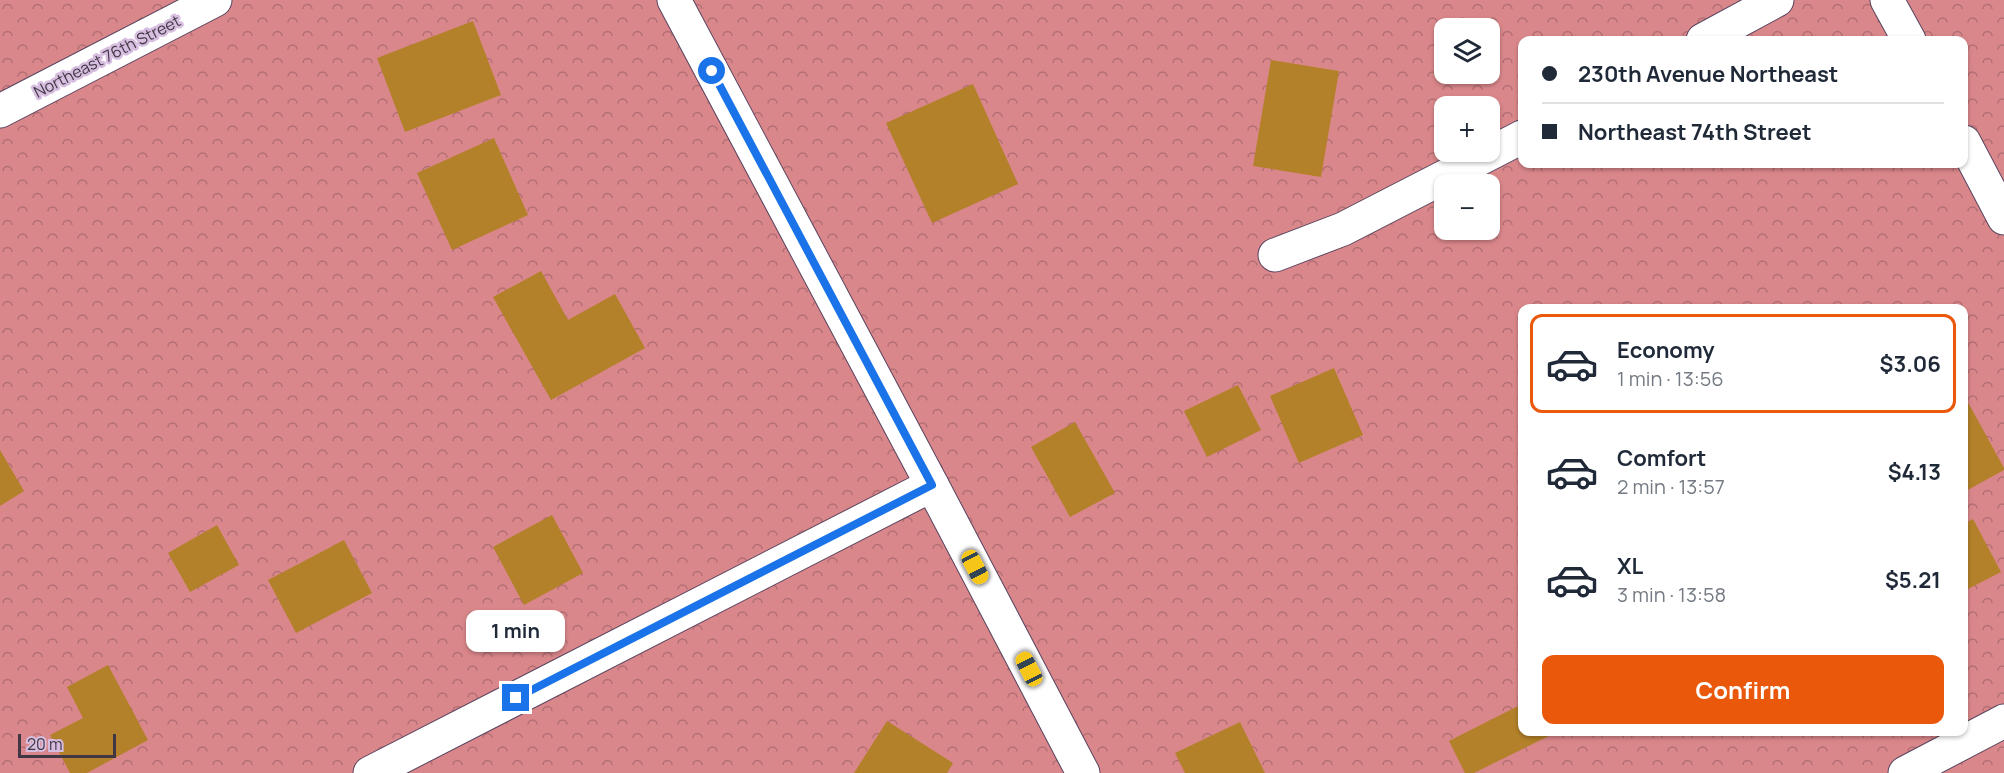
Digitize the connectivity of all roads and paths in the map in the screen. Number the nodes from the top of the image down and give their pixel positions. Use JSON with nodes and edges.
{"nodes":[{"id":1,"x":214,"y":0,"type":"edge"},
{"id":2,"x":674,"y":0,"type":"edge"},
{"id":3,"x":1776,"y":0,"type":"edge"},
{"id":4,"x":1887,"y":0,"type":"edge"},
{"id":5,"x":1710,"y":36,"type":"edge"},
{"id":6,"x":1907,"y":36,"type":"edge"},
{"id":7,"x":0,"y":111,"type":"edge"},
{"id":8,"x":1518,"y":139,"type":"edge"},
{"id":9,"x":1968,"y":150,"type":"edge"},
{"id":10,"x":2004,"y":218,"type":"edge"},
{"id":11,"x":1275,"y":255,"type":"dead end"},
{"id":12,"x":932,"y":485,"type":"junction"},
{"id":13,"x":2004,"y":722,"type":"edge"},
{"id":14,"x":370,"y":773,"type":"edge"},
{"id":15,"x":1083,"y":773,"type":"edge"},
{"id":16,"x":1905,"y":773,"type":"edge"}],
"edges":[{"from":1,"to":7,"type":"street","name":"Northeast 76th Street"},
{"from":2,"to":12,"type":"street"},
{"from":3,"to":5,"type":"street"},
{"from":4,"to":6,"type":"street"},
{"from":8,"to":11,"type":"street"},
{"from":9,"to":10,"type":"street"},
{"from":12,"to":14,"type":"street"},
{"from":12,"to":15,"type":"street"},
{"from":13,"to":16,"type":"street"}]}
